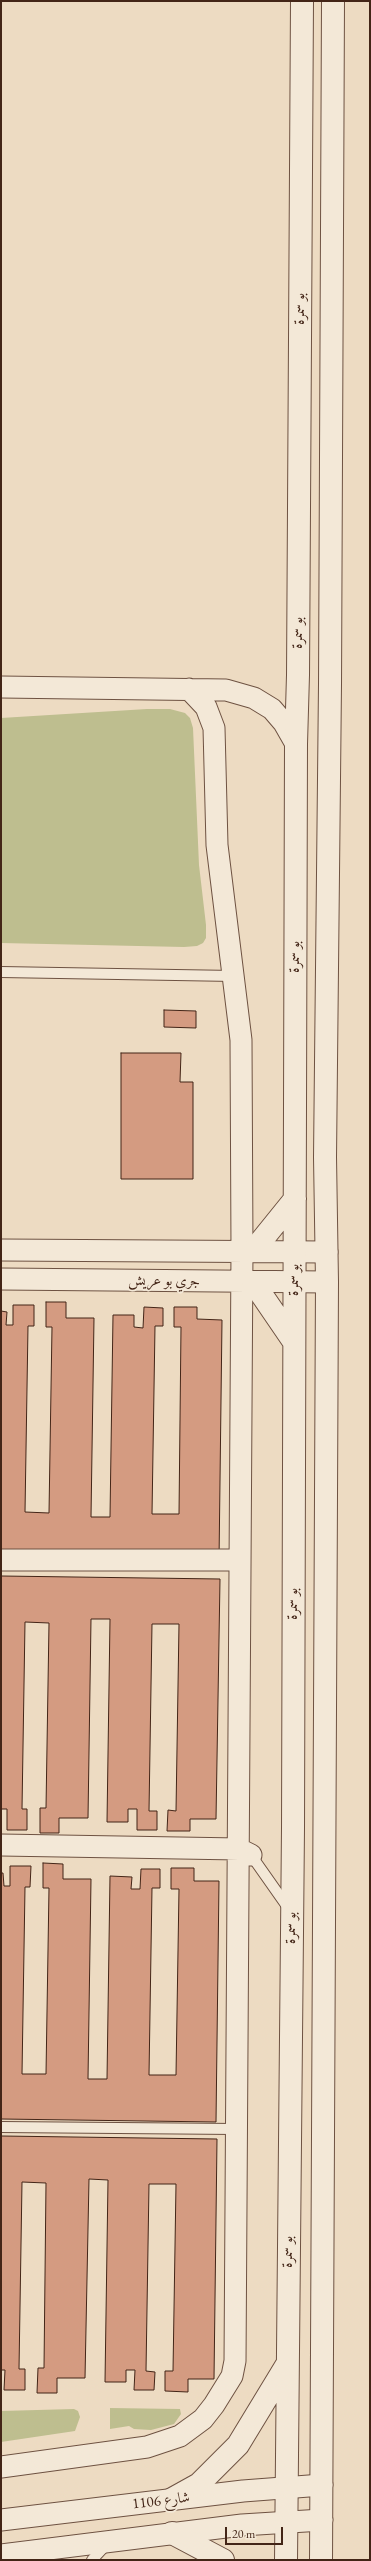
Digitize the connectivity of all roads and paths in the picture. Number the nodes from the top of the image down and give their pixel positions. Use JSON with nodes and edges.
{"nodes":[{"id":1,"x":302,"y":1,"type":"edge"},
{"id":2,"x":333,"y":1,"type":"edge"},
{"id":3,"x":1,"y":688,"type":"edge"},
{"id":4,"x":189,"y":689,"type":"junction"},
{"id":5,"x":296,"y":744,"type":"junction"},
{"id":6,"x":1,"y":972,"type":"edge"},
{"id":7,"x":234,"y":976,"type":"junction"},
{"id":8,"x":294,"y":1199,"type":"junction"},
{"id":9,"x":1,"y":1250,"type":"edge"},
{"id":10,"x":247,"y":1251,"type":"junction"},
{"id":11,"x":295,"y":1252,"type":"junction"},
{"id":12,"x":327,"y":1252,"type":"junction"},
{"id":13,"x":1,"y":1279,"type":"edge"},
{"id":14,"x":247,"y":1282,"type":"junction"},
{"id":15,"x":294,"y":1282,"type":"junction"},
{"id":16,"x":327,"y":1282,"type":"junction"},
{"id":17,"x":294,"y":1342,"type":"junction"},
{"id":18,"x":1,"y":1560,"type":"edge"},
{"id":19,"x":240,"y":1560,"type":"junction"},
{"id":20,"x":1,"y":1845,"type":"edge"},
{"id":21,"x":245,"y":1852,"type":"junction"},
{"id":22,"x":291,"y":1911,"type":"junction"},
{"id":23,"x":1,"y":2126,"type":"edge"},
{"id":24,"x":236,"y":2129,"type":"junction"},
{"id":25,"x":287,"y":2365,"type":"junction"},
{"id":26,"x":1,"y":2467,"type":"edge"},
{"id":27,"x":322,"y":2485,"type":"junction"},
{"id":28,"x":287,"y":2488,"type":"junction"},
{"id":29,"x":172,"y":2499,"type":"junction"},
{"id":30,"x":1,"y":2520,"type":"edge"},
{"id":31,"x":322,"y":2520,"type":"junction"},
{"id":32,"x":286,"y":2521,"type":"junction"},
{"id":33,"x":172,"y":2533,"type":"junction"},
{"id":34,"x":109,"y":2542,"type":"junction"},
{"id":35,"x":1,"y":2555,"type":"edge"},
{"id":36,"x":92,"y":2560,"type":"edge"},
{"id":37,"x":224,"y":2560,"type":"edge"},
{"id":38,"x":286,"y":2560,"type":"edge"},
{"id":39,"x":321,"y":2560,"type":"edge"}],
"edges":[{"from":1,"to":5,"type":"street","name":"بو سمرة"},
{"from":2,"to":12,"type":"street"},
{"from":3,"to":4,"type":"street"},
{"from":4,"to":5,"type":"street"},
{"from":4,"to":7,"type":"street"},
{"from":5,"to":8,"type":"street","name":"بو سمرة"},
{"from":6,"to":7,"type":"lane"},
{"from":7,"to":10,"type":"street"},
{"from":8,"to":10,"type":"street"},
{"from":8,"to":11,"type":"street","name":"بو سمرة"},
{"from":9,"to":10,"type":"street","name":"جري بو عريش"},
{"from":10,"to":11,"type":"street","name":"جري بو عريش"},
{"from":10,"to":14,"type":"street"},
{"from":11,"to":12,"type":"street","name":"جري بو عريش"},
{"from":11,"to":15,"type":"street","name":"بو سمرة"},
{"from":12,"to":16,"type":"street"},
{"from":13,"to":14,"type":"street","name":"جري بو عريش"},
{"from":14,"to":15,"type":"street","name":"جري بو عريش"},
{"from":14,"to":17,"type":"street"},
{"from":14,"to":19,"type":"street"},
{"from":15,"to":16,"type":"street","name":"جري بو عريش"},
{"from":15,"to":17,"type":"street","name":"بو سمرة"},
{"from":16,"to":27,"type":"street"},
{"from":17,"to":22,"type":"street","name":"بو سمرة"},
{"from":18,"to":19,"type":"street"},
{"from":19,"to":21,"type":"street"},
{"from":20,"to":21,"type":"street"},
{"from":21,"to":22,"type":"lane"},
{"from":21,"to":24,"type":"street"},
{"from":22,"to":25,"type":"street","name":"بو سمرة"},
{"from":23,"to":24,"type":"lane"},
{"from":24,"to":26,"type":"street"},
{"from":25,"to":28,"type":"street","name":"بو سمرة"},
{"from":25,"to":29,"type":"street"},
{"from":27,"to":28,"type":"street","name":"شارع 1106"},
{"from":27,"to":31,"type":"street"},
{"from":28,"to":29,"type":"street","name":"شارع 1106"},
{"from":28,"to":32,"type":"street","name":"بو سمرة"},
{"from":29,"to":30,"type":"street","name":"شارع 1106"},
{"from":31,"to":32,"type":"street"},
{"from":31,"to":39,"type":"street"},
{"from":32,"to":33,"type":"street"},
{"from":32,"to":38,"type":"street","name":"بو سمرة"},
{"from":33,"to":34,"type":"street"},
{"from":33,"to":37,"type":"street"},
{"from":34,"to":35,"type":"street"},
{"from":34,"to":36,"type":"lane"}]}
